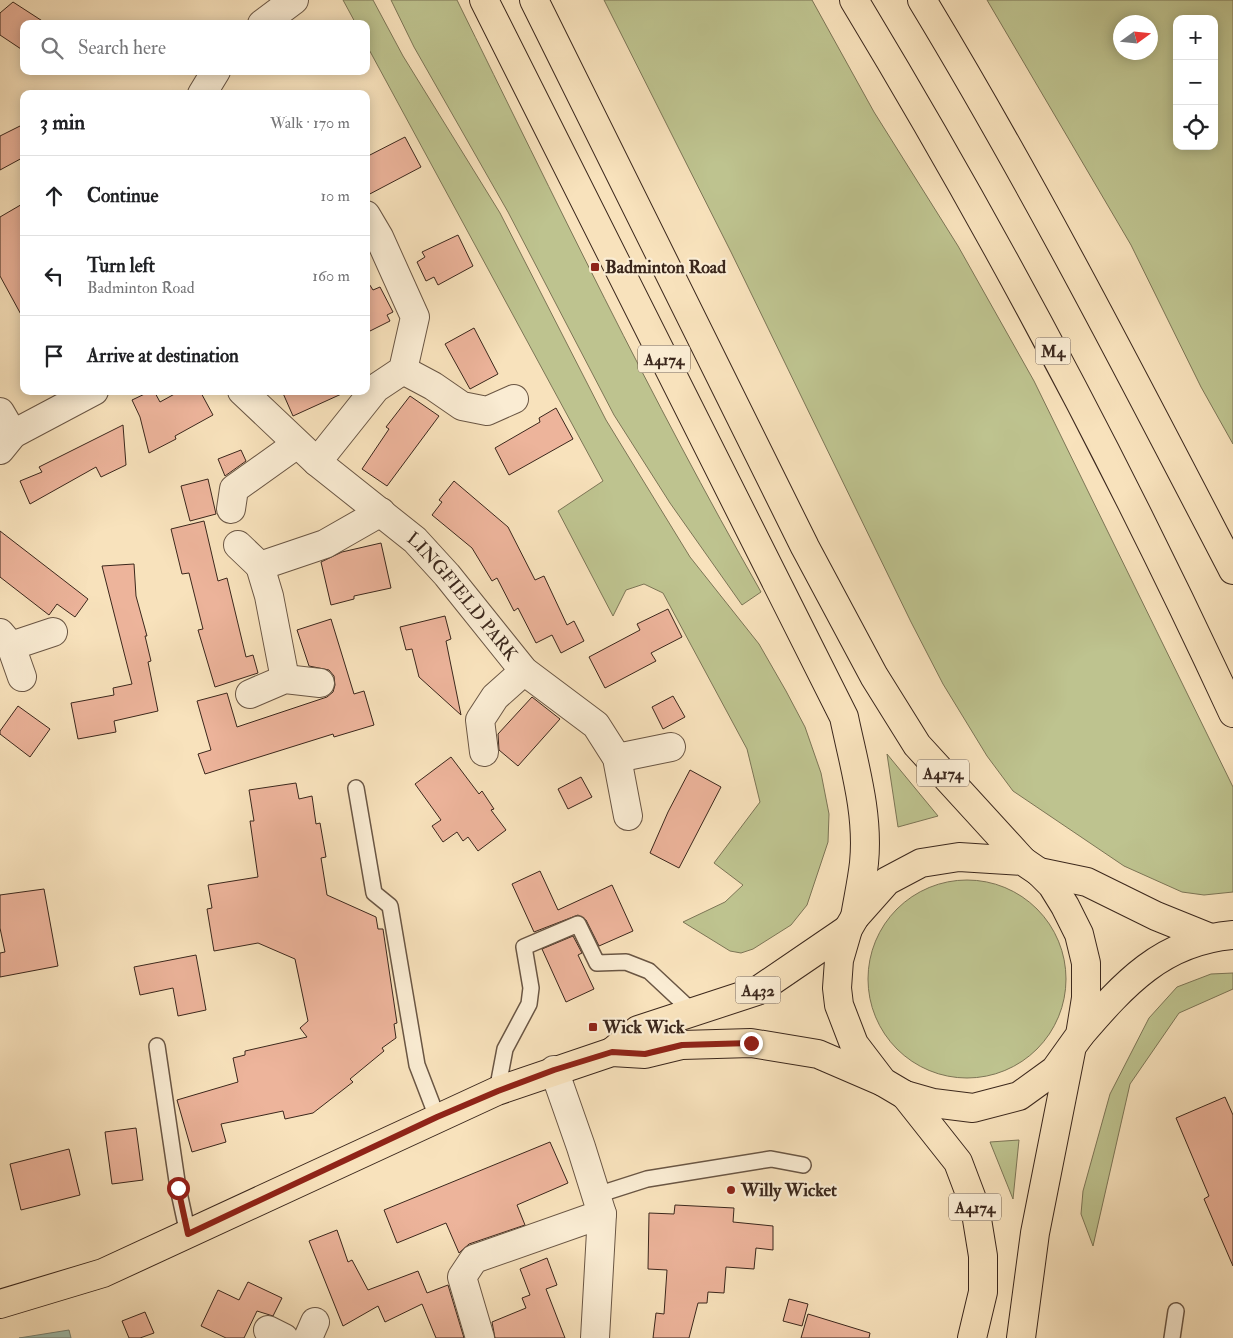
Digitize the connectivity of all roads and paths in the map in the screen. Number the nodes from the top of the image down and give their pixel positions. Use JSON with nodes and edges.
{"nodes":[{"id":1,"x":294,"y":0,"type":"edge"},
{"id":2,"x":484,"y":0,"type":"edge"},
{"id":3,"x":534,"y":0,"type":"edge"},
{"id":4,"x":854,"y":0,"type":"edge"},
{"id":5,"x":922,"y":0,"type":"edge"},
{"id":6,"x":267,"y":20,"type":"edge"},
{"id":7,"x":214,"y":75,"type":"edge"},
{"id":8,"x":204,"y":90,"type":"edge"},
{"id":9,"x":380,"y":224,"type":"edge"},
{"id":10,"x":403,"y":370,"type":"junction"},
{"id":11,"x":370,"y":394,"type":"edge"},
{"id":12,"x":85,"y":395,"type":"edge"},
{"id":13,"x":246,"y":395,"type":"edge"},
{"id":14,"x":369,"y":395,"type":"edge"},
{"id":15,"x":514,"y":399,"type":"dead end"},
{"id":16,"x":4,"y":432,"type":"edge"},
{"id":17,"x":307,"y":453,"type":"junction"},
{"id":18,"x":231,"y":509,"type":"dead end"},
{"id":19,"x":381,"y":512,"type":"junction"},
{"id":20,"x":238,"y":544,"type":"dead end"},
{"id":21,"x":260,"y":566,"type":"junction"},
{"id":22,"x":1233,"y":570,"type":"edge"},
{"id":23,"x":53,"y":632,"type":"dead end"},
{"id":24,"x":6,"y":640,"type":"edge"},
{"id":25,"x":524,"y":670,"type":"junction"},
{"id":26,"x":22,"y":677,"type":"dead end"},
{"id":27,"x":285,"y":679,"type":"junction"},
{"id":28,"x":320,"y":682,"type":"dead end"},
{"id":29,"x":250,"y":694,"type":"dead end"},
{"id":30,"x":1233,"y":713,"type":"edge"},
{"id":31,"x":671,"y":746,"type":"dead end"},
{"id":32,"x":484,"y":752,"type":"dead end"},
{"id":33,"x":617,"y":758,"type":"junction"},
{"id":34,"x":356,"y":788,"type":"dead end"},
{"id":35,"x":628,"y":816,"type":"dead end"},
{"id":36,"x":1031,"y":866,"type":"junction"},
{"id":37,"x":851,"y":923,"type":"junction"},
{"id":38,"x":1220,"y":936,"type":"edge"},
{"id":39,"x":694,"y":1013,"type":"junction"},
{"id":40,"x":1075,"y":1043,"type":"junction"},
{"id":41,"x":157,"y":1046,"type":"dead end"},
{"id":42,"x":612,"y":1052,"type":"junction"},
{"id":43,"x":554,"y":1070,"type":"junction"},
{"id":44,"x":894,"y":1088,"type":"junction"},
{"id":45,"x":498,"y":1091,"type":"junction"},
{"id":46,"x":437,"y":1117,"type":"junction"},
{"id":47,"x":803,"y":1165,"type":"dead end"},
{"id":48,"x":599,"y":1205,"type":"junction"},
{"id":49,"x":188,"y":1234,"type":"junction"},
{"id":50,"x":0,"y":1304,"type":"edge"},
{"id":51,"x":1176,"y":1311,"type":"dead end"},
{"id":52,"x":480,"y":1338,"type":"edge"},
{"id":53,"x":595,"y":1338,"type":"edge"},
{"id":54,"x":972,"y":1338,"type":"edge"},
{"id":55,"x":1021,"y":1338,"type":"edge"},
{"id":56,"x":1172,"y":1338,"type":"edge"}],
"edges":[{"from":1,"to":6,"type":"street"},
{"from":2,"to":37,"type":"main road","number":"A4174"},
{"from":3,"to":36,"type":"main road","number":"A4174"},
{"from":4,"to":30,"type":"main road","number":"M4"},
{"from":5,"to":22,"type":"main road"},
{"from":7,"to":8,"type":"street"},
{"from":9,"to":10,"type":"street"},
{"from":10,"to":11,"type":"street"},
{"from":10,"to":15,"type":"street"},
{"from":12,"to":16,"type":"street"},
{"from":13,"to":17,"type":"street","name":"LINGFIELD PARK"},
{"from":14,"to":17,"type":"street"},
{"from":17,"to":18,"type":"street"},
{"from":17,"to":19,"type":"street","name":"LINGFIELD PARK"},
{"from":19,"to":21,"type":"street"},
{"from":19,"to":25,"type":"street","name":"LINGFIELD PARK"},
{"from":20,"to":21,"type":"street"},
{"from":21,"to":27,"type":"street"},
{"from":23,"to":24,"type":"street"},
{"from":24,"to":26,"type":"street"},
{"from":25,"to":32,"type":"street"},
{"from":25,"to":33,"type":"street","name":"LINGFIELD PARK"},
{"from":27,"to":28,"type":"street"},
{"from":27,"to":29,"type":"street"},
{"from":31,"to":33,"type":"street"},
{"from":33,"to":35,"type":"street","name":"LINGFIELD PARK"},
{"from":34,"to":46,"type":"lane"},
{"from":36,"to":37,"type":"main road"},
{"from":36,"to":38,"type":"main road"},
{"from":36,"to":40,"type":"main road"},
{"from":37,"to":39,"type":"main road","number":"A432"},
{"from":37,"to":44,"type":"main road"},
{"from":38,"to":40,"type":"main road"},
{"from":39,"to":42,"type":"main road","number":"A432"},
{"from":39,"to":45,"type":"lane"},
{"from":40,"to":44,"type":"main road"},
{"from":40,"to":55,"type":"main road"},
{"from":41,"to":49,"type":"lane"},
{"from":42,"to":43,"type":"main road","number":"A432"},
{"from":42,"to":44,"type":"main road","number":"A432"},
{"from":43,"to":45,"type":"main road","number":"A432"},
{"from":43,"to":48,"type":"street"},
{"from":44,"to":54,"type":"main road","number":"A4174"},
{"from":45,"to":46,"type":"main road","number":"A432"},
{"from":46,"to":49,"type":"main road","number":"A432"},
{"from":47,"to":48,"type":"lane"},
{"from":48,"to":52,"type":"street"},
{"from":48,"to":53,"type":"street"},
{"from":49,"to":50,"type":"main road","number":"A432"},
{"from":51,"to":56,"type":"lane"}]}
